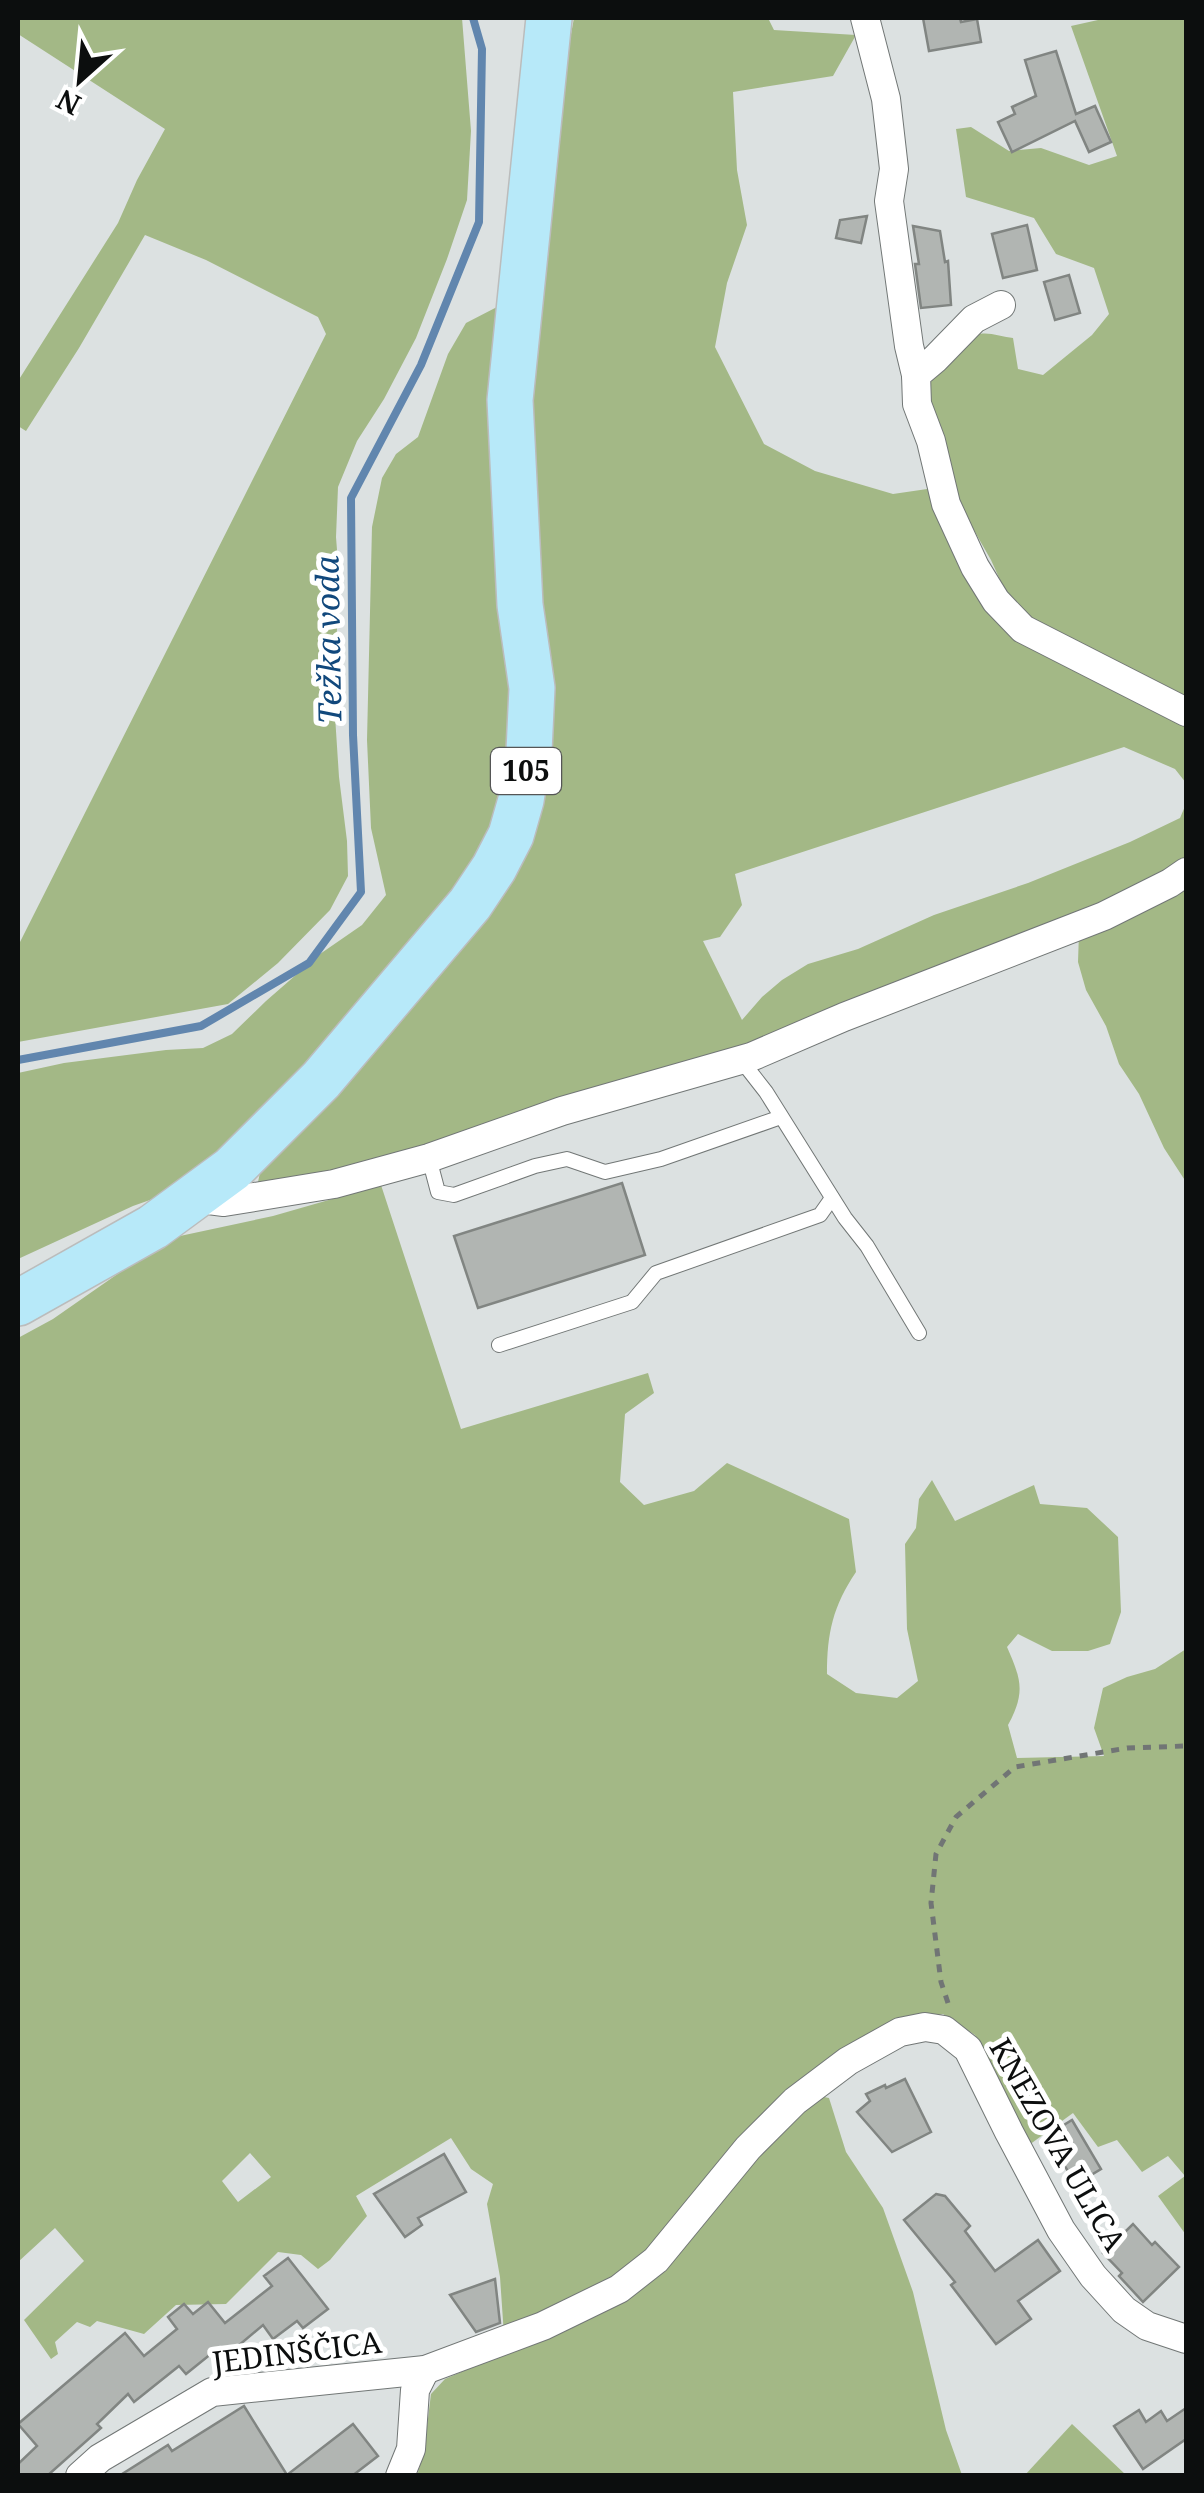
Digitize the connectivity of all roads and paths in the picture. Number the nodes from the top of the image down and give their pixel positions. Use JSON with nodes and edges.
{"nodes":[{"id":1,"x":550,"y":18,"type":"edge"},
{"id":2,"x":865,"y":18,"type":"edge"},
{"id":3,"x":1001,"y":305,"type":"dead end"},
{"id":4,"x":916,"y":375,"type":"junction"},
{"id":5,"x":1186,"y":712,"type":"edge"},
{"id":6,"x":1186,"y":872,"type":"edge"},
{"id":7,"x":741,"y":1059,"type":"junction"},
{"id":8,"x":781,"y":1117,"type":"junction"},
{"id":9,"x":429,"y":1158,"type":"junction"},
{"id":10,"x":193,"y":1198,"type":"junction"},
{"id":11,"x":832,"y":1198,"type":"junction"},
{"id":12,"x":18,"y":1303,"type":"edge"},
{"id":13,"x":920,"y":1333,"type":"dead end"},
{"id":14,"x":500,"y":1345,"type":"dead end"},
{"id":15,"x":1186,"y":1746,"type":"edge"},
{"id":16,"x":962,"y":2044,"type":"junction"},
{"id":17,"x":1186,"y":2339,"type":"edge"},
{"id":18,"x":425,"y":2370,"type":"junction"},
{"id":19,"x":80,"y":2476,"type":"edge"},
{"id":20,"x":400,"y":2476,"type":"edge"}],
"edges":[{"from":1,"to":10,"type":"main road","number":"105"},
{"from":2,"to":4,"type":"street"},
{"from":3,"to":4,"type":"street"},
{"from":4,"to":5,"type":"street"},
{"from":6,"to":7,"type":"street"},
{"from":7,"to":8,"type":"lane"},
{"from":7,"to":9,"type":"street"},
{"from":8,"to":9,"type":"lane"},
{"from":8,"to":11,"type":"lane"},
{"from":9,"to":10,"type":"street"},
{"from":10,"to":12,"type":"main road","number":"105"},
{"from":11,"to":13,"type":"lane"},
{"from":11,"to":14,"type":"lane"},
{"from":15,"to":16,"type":"path"},
{"from":16,"to":17,"type":"street","name":"KNEZOVA ULICA"},
{"from":16,"to":18,"type":"street","name":"KNEZOVA ULICA"},
{"from":18,"to":19,"type":"street","name":"JEDINŠČICA"},
{"from":18,"to":20,"type":"street"}]}
